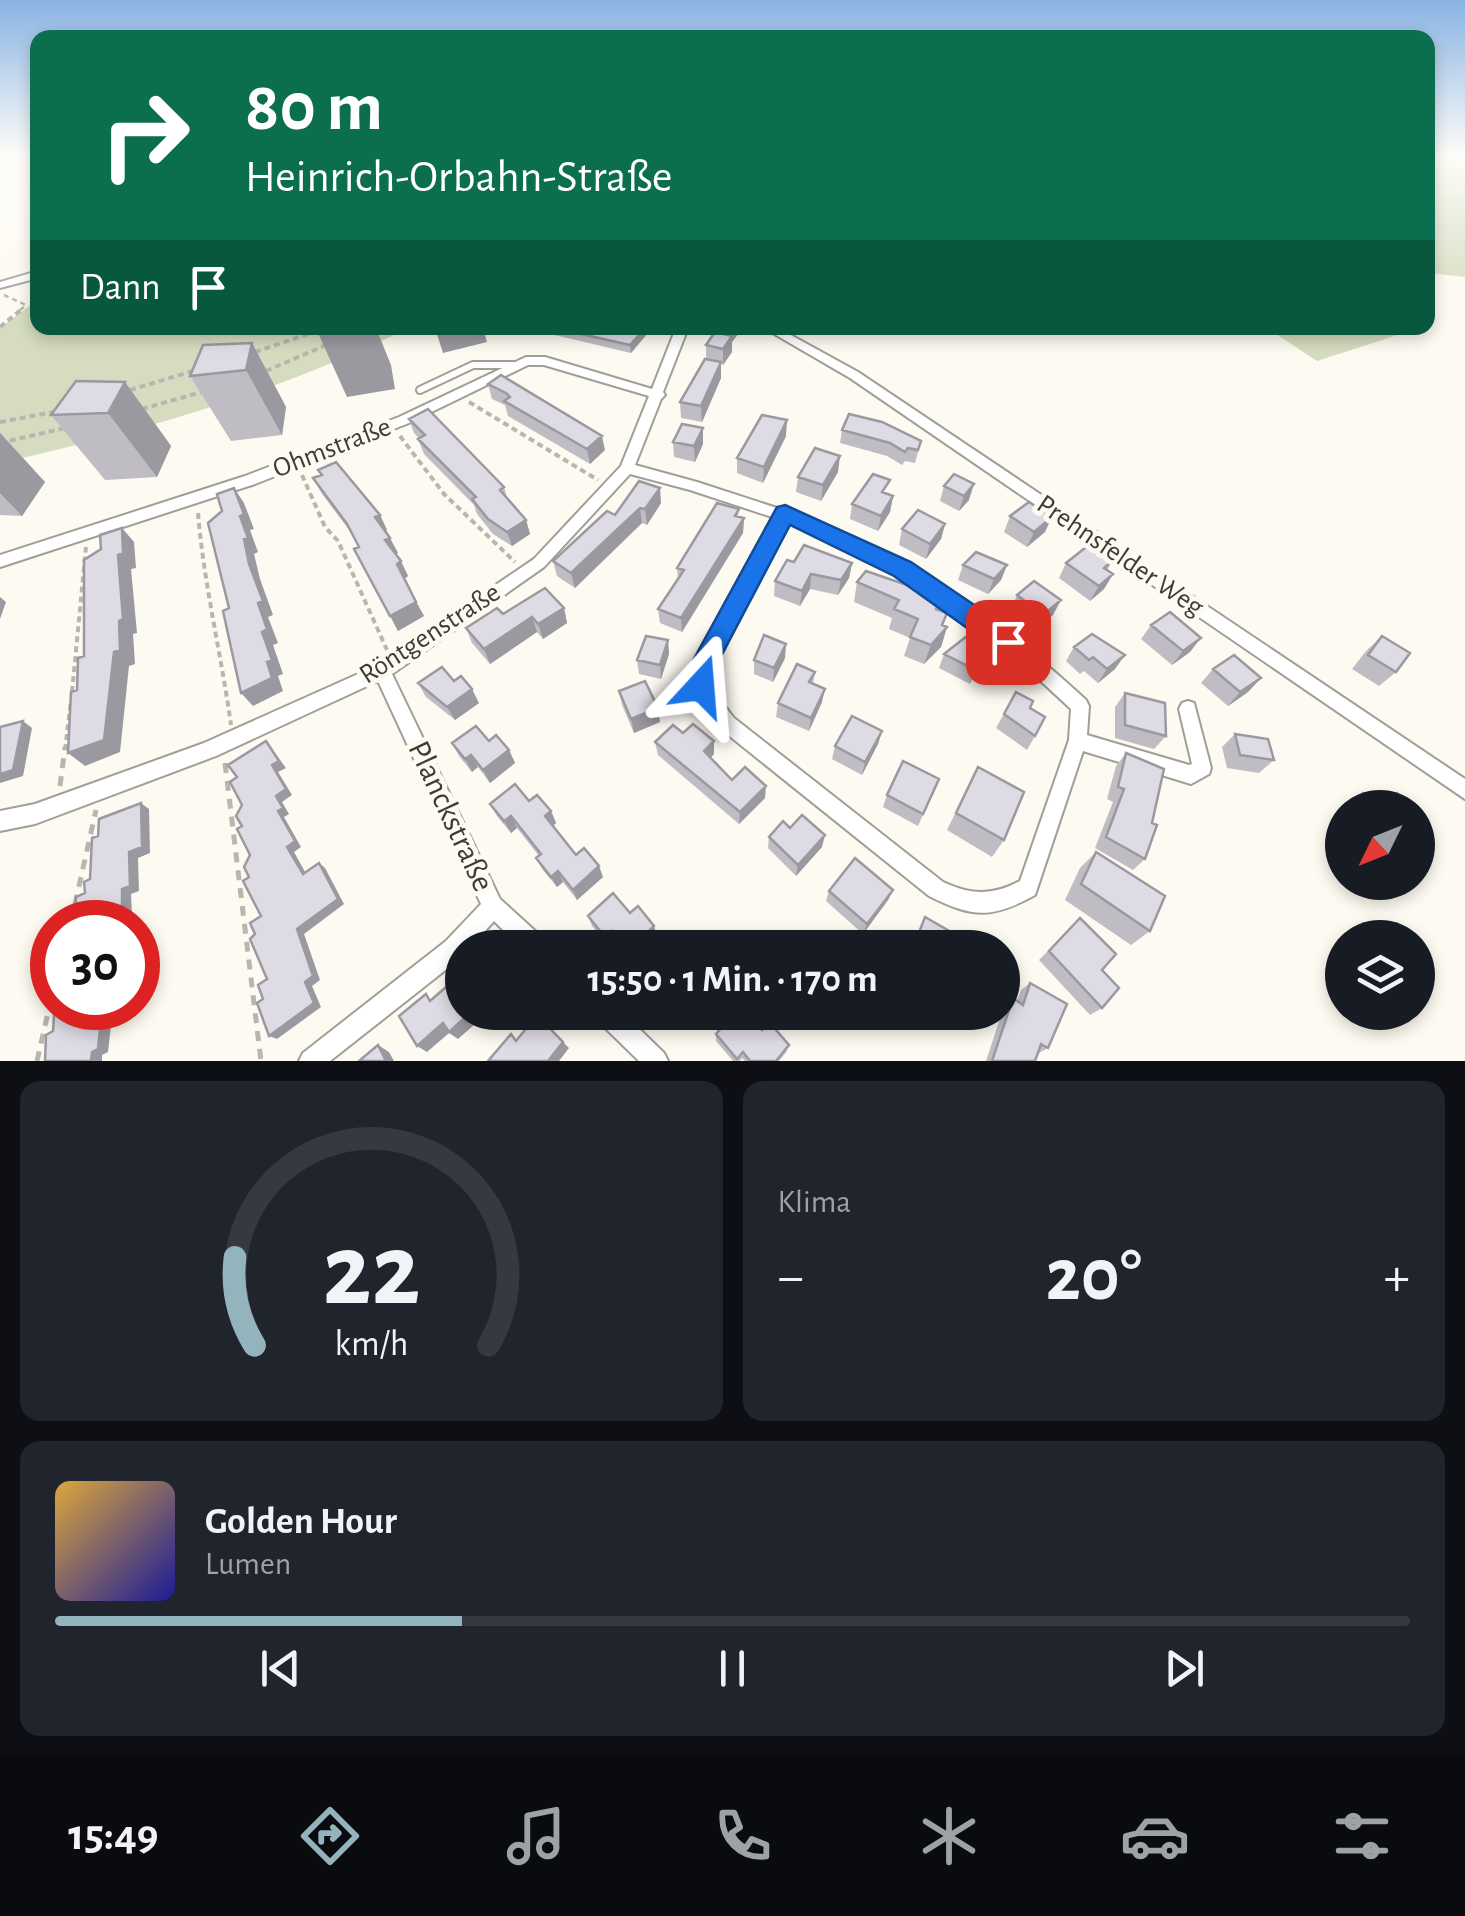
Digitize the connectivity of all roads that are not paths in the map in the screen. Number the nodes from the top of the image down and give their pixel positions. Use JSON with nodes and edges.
{"nodes":[{"id":1,"x":30,"y":276,"type":"edge"},
{"id":2,"x":0,"y":285,"type":"edge"},
{"id":3,"x":680,"y":335,"type":"edge"},
{"id":4,"x":782,"y":335,"type":"edge"},
{"id":5,"x":513,"y":366,"type":"junction"},
{"id":6,"x":420,"y":390,"type":"dead end"},
{"id":7,"x":659,"y":394,"type":"junction"},
{"id":8,"x":628,"y":468,"type":"junction"},
{"id":9,"x":785,"y":513,"type":"junction"},
{"id":10,"x":0,"y":561,"type":"edge"},
{"id":11,"x":387,"y":668,"type":"junction"},
{"id":12,"x":1188,"y":709,"type":"dead end"},
{"id":13,"x":1078,"y":742,"type":"junction"},
{"id":14,"x":1465,"y":790,"type":"edge"},
{"id":15,"x":0,"y":821,"type":"edge"},
{"id":16,"x":494,"y":906,"type":"junction"},
{"id":17,"x":519,"y":930,"type":"edge"},
{"id":18,"x":624,"y":1030,"type":"edge"},
{"id":19,"x":311,"y":1061,"type":"edge"},
{"id":20,"x":656,"y":1061,"type":"edge"}],
"edges":[{"from":1,"to":2,"type":"street"},
{"from":3,"to":7,"type":"street","name":"Röntgenstraße"},
{"from":4,"to":14,"type":"street","name":"Prehnsfelder Weg"},
{"from":5,"to":6,"type":"lane"},
{"from":5,"to":7,"type":"street","name":"Ohmstraße"},
{"from":5,"to":10,"type":"street","name":"Ohmstraße"},
{"from":7,"to":8,"type":"street","name":"Röntgenstraße"},
{"from":8,"to":9,"type":"street"},
{"from":8,"to":11,"type":"street","name":"Röntgenstraße"},
{"from":9,"to":13,"type":"street"},
{"from":9,"to":13,"type":"street"},
{"from":11,"to":15,"type":"street","name":"Röntgenstraße"},
{"from":11,"to":16,"type":"street","name":"Planckstraße"},
{"from":12,"to":13,"type":"street"},
{"from":16,"to":17,"type":"street","name":"Planckstraße"},
{"from":16,"to":19,"type":"street"},
{"from":18,"to":20,"type":"street"}]}
